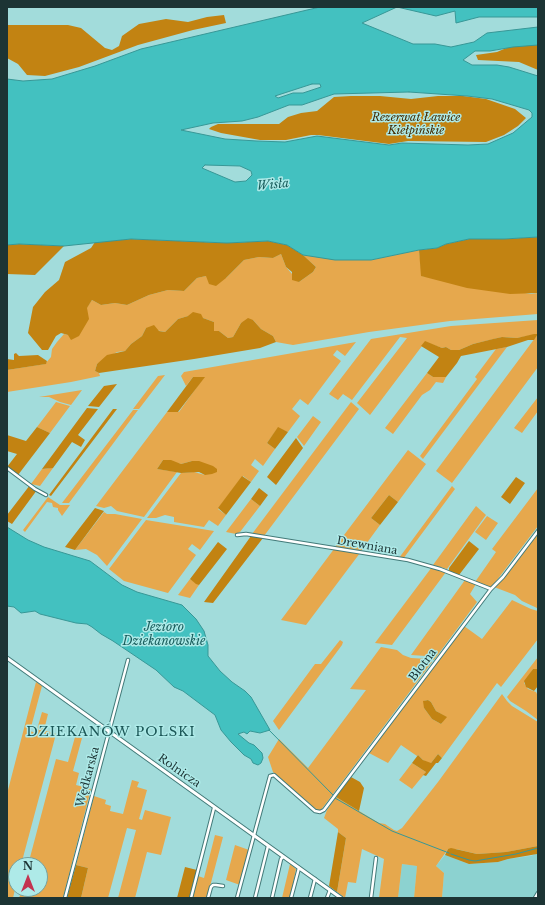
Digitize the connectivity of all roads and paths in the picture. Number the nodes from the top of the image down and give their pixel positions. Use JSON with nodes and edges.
{"nodes":[{"id":1,"x":7,"y":468,"type":"edge"},
{"id":2,"x":46,"y":495,"type":"dead end"},
{"id":3,"x":538,"y":531,"type":"edge"},
{"id":4,"x":237,"y":535,"type":"dead end"},
{"id":5,"x":491,"y":589,"type":"junction"},
{"id":6,"x":7,"y":658,"type":"edge"},
{"id":7,"x":128,"y":660,"type":"dead end"},
{"id":8,"x":109,"y":732,"type":"junction"},
{"id":9,"x":214,"y":808,"type":"junction"},
{"id":10,"x":254,"y":836,"type":"junction"},
{"id":11,"x":268,"y":846,"type":"junction"},
{"id":12,"x":283,"y":857,"type":"junction"},
{"id":13,"x":376,"y":858,"type":"dead end"},
{"id":14,"x":299,"y":868,"type":"junction"},
{"id":15,"x":315,"y":879,"type":"junction"},
{"id":16,"x":223,"y":886,"type":"dead end"},
{"id":17,"x":330,"y":890,"type":"junction"},
{"id":18,"x":538,"y":893,"type":"edge"},
{"id":19,"x":65,"y":898,"type":"edge"},
{"id":20,"x":191,"y":898,"type":"edge"},
{"id":21,"x":208,"y":898,"type":"edge"},
{"id":22,"x":237,"y":898,"type":"edge"},
{"id":23,"x":255,"y":898,"type":"edge"},
{"id":24,"x":272,"y":898,"type":"edge"},
{"id":25,"x":291,"y":898,"type":"edge"},
{"id":26,"x":310,"y":898,"type":"edge"},
{"id":27,"x":328,"y":898,"type":"edge"},
{"id":28,"x":341,"y":898,"type":"edge"},
{"id":29,"x":371,"y":898,"type":"edge"},
{"id":30,"x":536,"y":898,"type":"edge"}],
"edges":[{"from":1,"to":2,"type":"street"},
{"from":3,"to":5,"type":"street","name":"Błotna"},
{"from":4,"to":5,"type":"street","name":"Drewniana"},
{"from":5,"to":10,"type":"street","name":"Błotna"},
{"from":6,"to":8,"type":"street","name":"Rolnicza"},
{"from":7,"to":8,"type":"street","name":"Wędkarska"},
{"from":8,"to":9,"type":"street","name":"Rolnicza"},
{"from":8,"to":19,"type":"street","name":"Wędkarska"},
{"from":9,"to":10,"type":"street","name":"Rolnicza"},
{"from":9,"to":20,"type":"street"},
{"from":10,"to":11,"type":"street","name":"Rolnicza"},
{"from":10,"to":22,"type":"street"},
{"from":11,"to":12,"type":"street","name":"Rolnicza"},
{"from":11,"to":23,"type":"street"},
{"from":12,"to":14,"type":"street","name":"Rolnicza"},
{"from":12,"to":24,"type":"street"},
{"from":13,"to":29,"type":"street"},
{"from":14,"to":15,"type":"street","name":"Rolnicza"},
{"from":14,"to":25,"type":"street"},
{"from":15,"to":17,"type":"street","name":"Rolnicza"},
{"from":15,"to":26,"type":"street"},
{"from":16,"to":21,"type":"street"},
{"from":17,"to":27,"type":"street"},
{"from":17,"to":28,"type":"street","name":"Rolnicza"},
{"from":18,"to":30,"type":"street"}]}
